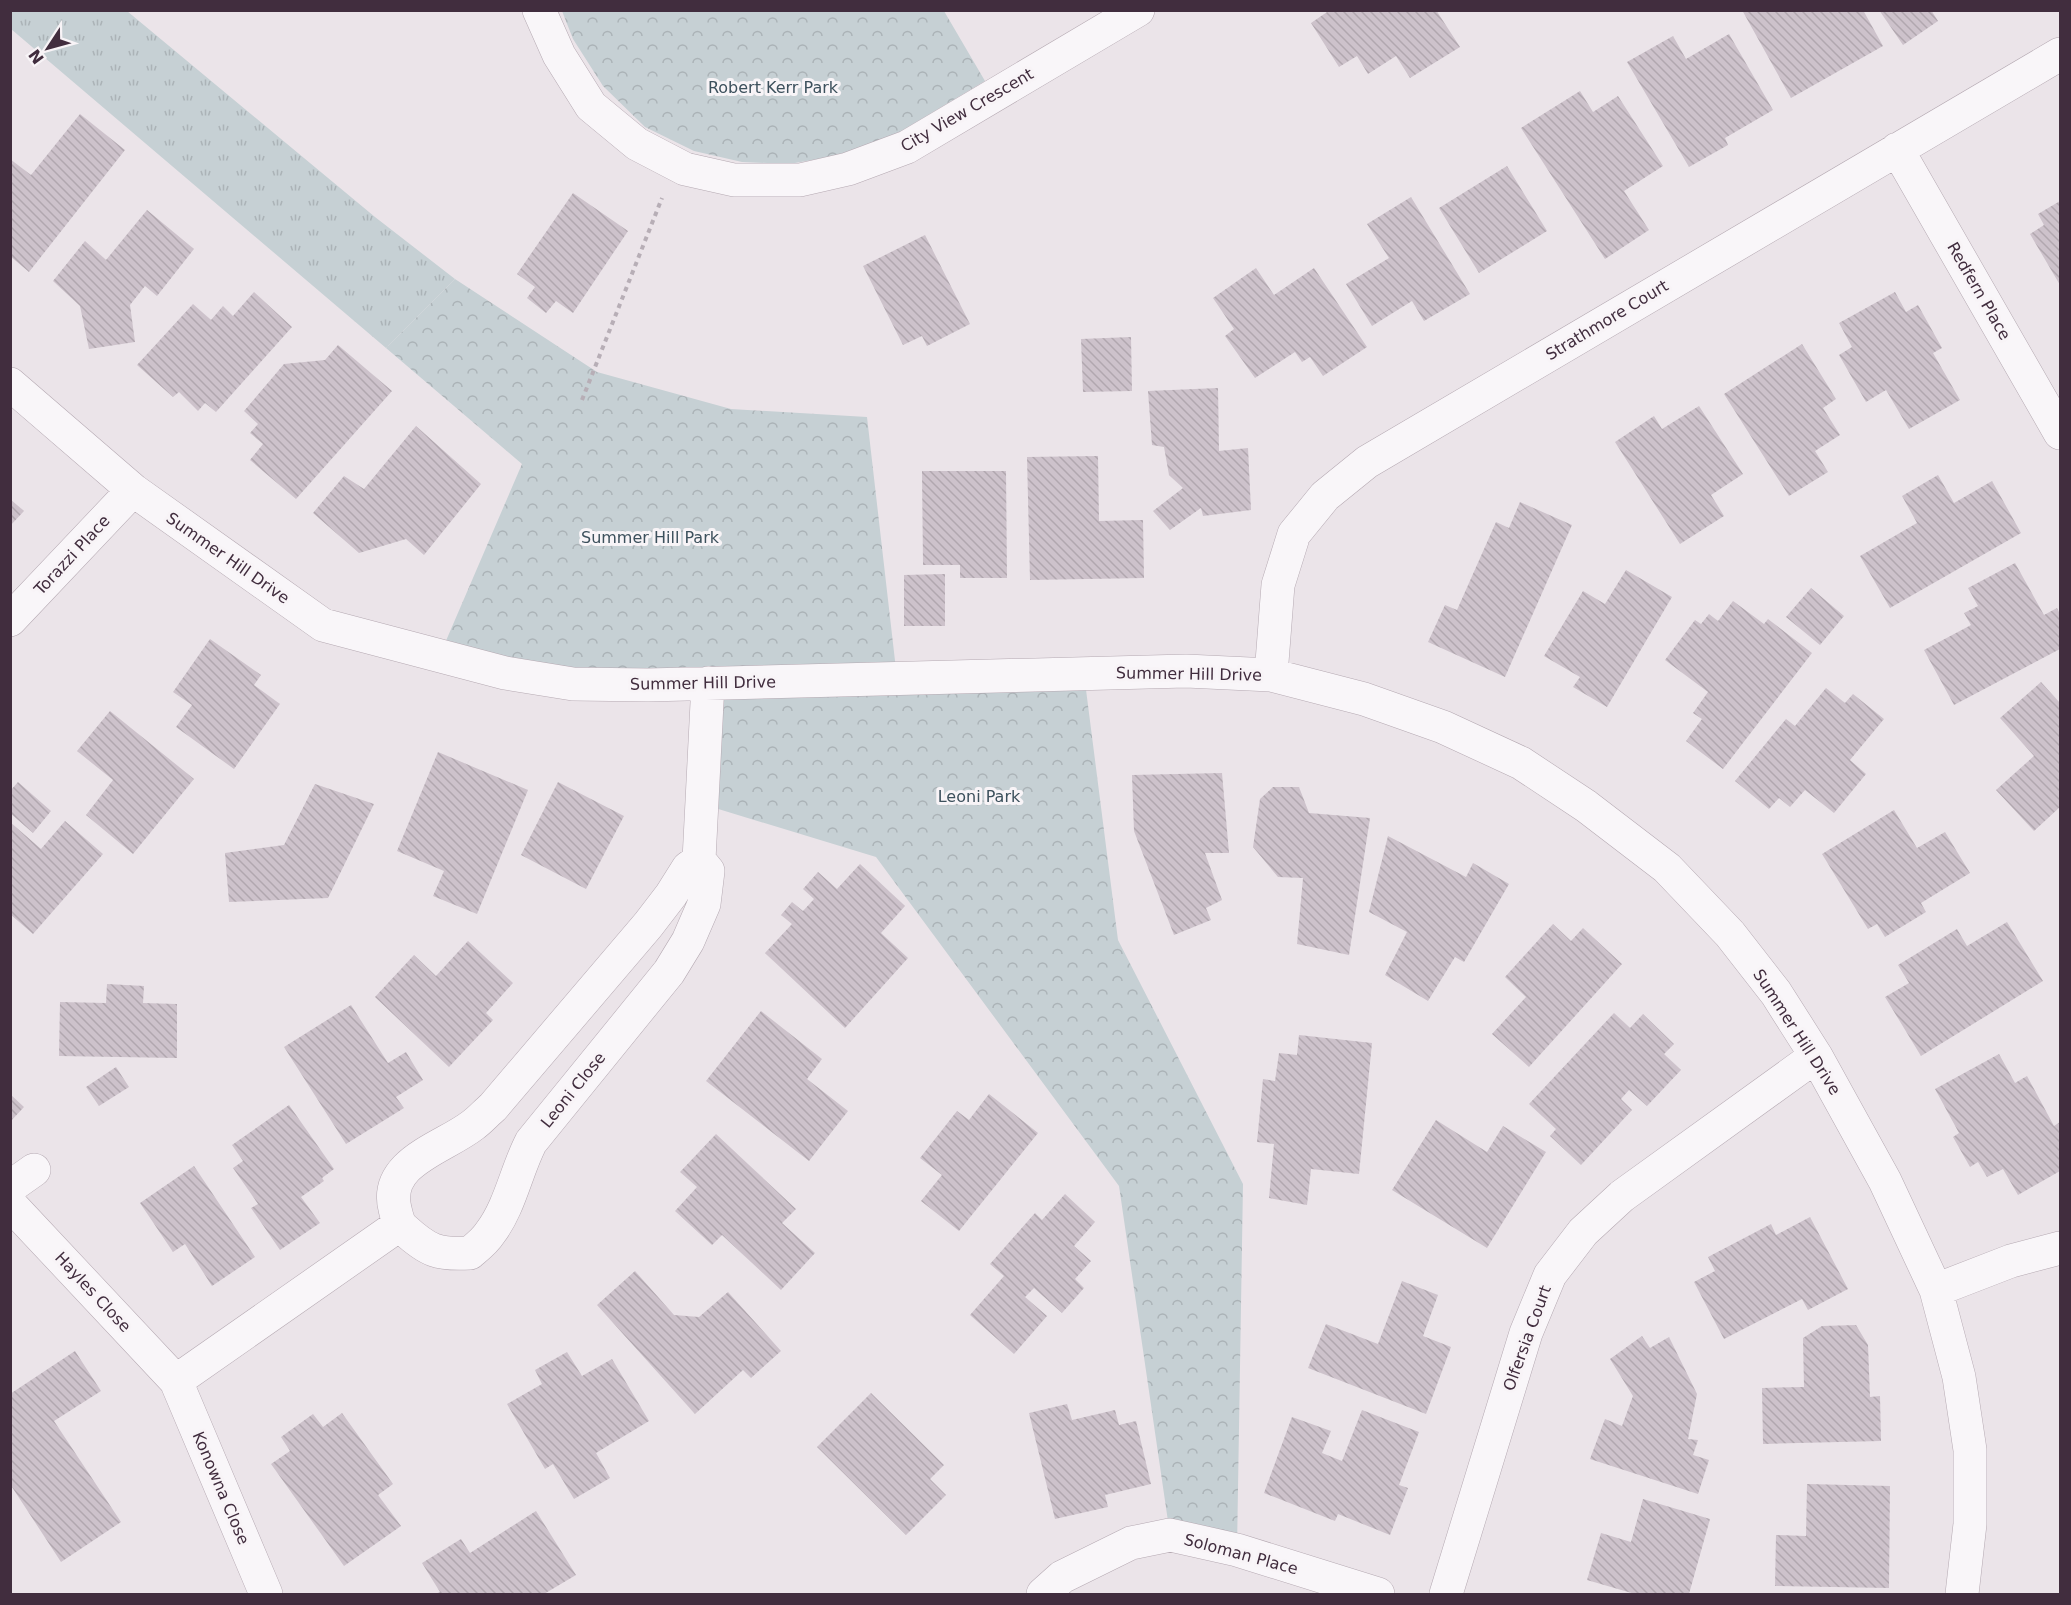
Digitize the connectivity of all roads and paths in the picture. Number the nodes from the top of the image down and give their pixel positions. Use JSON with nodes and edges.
{"nodes":[{"id":1,"x":539,"y":10,"type":"edge"},
{"id":2,"x":1138,"y":10,"type":"edge"},
{"id":3,"x":2061,"y":54,"type":"edge"},
{"id":4,"x":1897,"y":149,"type":"junction"},
{"id":5,"x":675,"y":164,"type":"junction"},
{"id":6,"x":10,"y":384,"type":"edge"},
{"id":7,"x":582,"y":400,"type":"dead end"},
{"id":8,"x":2061,"y":433,"type":"edge"},
{"id":9,"x":133,"y":490,"type":"junction"},
{"id":10,"x":10,"y":620,"type":"edge"},
{"id":11,"x":1271,"y":675,"type":"junction"},
{"id":12,"x":708,"y":683,"type":"junction"},
{"id":13,"x":699,"y":860,"type":"junction"},
{"id":14,"x":1816,"y":1056,"type":"junction"},
{"id":15,"x":10,"y":1204,"type":"edge"},
{"id":16,"x":399,"y":1225,"type":"junction"},
{"id":17,"x":2061,"y":1248,"type":"edge"},
{"id":18,"x":1936,"y":1290,"type":"junction"},
{"id":19,"x":176,"y":1381,"type":"junction"},
{"id":20,"x":266,"y":1594,"type":"edge"},
{"id":21,"x":1043,"y":1594,"type":"edge"},
{"id":22,"x":1378,"y":1594,"type":"edge"},
{"id":23,"x":1446,"y":1594,"type":"edge"},
{"id":24,"x":1962,"y":1594,"type":"edge"}],
"edges":[{"from":1,"to":5,"type":"street","name":"City View Crescent"},
{"from":2,"to":5,"type":"street","name":"City View Crescent"},
{"from":3,"to":4,"type":"street","name":"Strathmore Court"},
{"from":4,"to":8,"type":"street","name":"Redfern Place"},
{"from":4,"to":11,"type":"street","name":"Strathmore Court"},
{"from":5,"to":7,"type":"path"},
{"from":6,"to":9,"type":"street","name":"Summer Hill Drive"},
{"from":9,"to":10,"type":"street","name":"Torazzi Place"},
{"from":9,"to":12,"type":"street","name":"Summer Hill Drive"},
{"from":11,"to":12,"type":"street","name":"Summer Hill Drive"},
{"from":11,"to":14,"type":"street","name":"Summer Hill Drive"},
{"from":12,"to":13,"type":"street","name":"Leoni Close"},
{"from":13,"to":16,"type":"street"},
{"from":13,"to":16,"type":"street","name":"Leoni Close"},
{"from":14,"to":18,"type":"street","name":"Summer Hill Drive"},
{"from":14,"to":23,"type":"street","name":"Olfersia Court"},
{"from":15,"to":19,"type":"street","name":"Hayles Close"},
{"from":16,"to":19,"type":"street"},
{"from":17,"to":18,"type":"street"},
{"from":18,"to":24,"type":"street","name":"Summer Hill Drive"},
{"from":19,"to":20,"type":"street","name":"Konowna Close"},
{"from":21,"to":22,"type":"street","name":"Soloman Place"}]}
